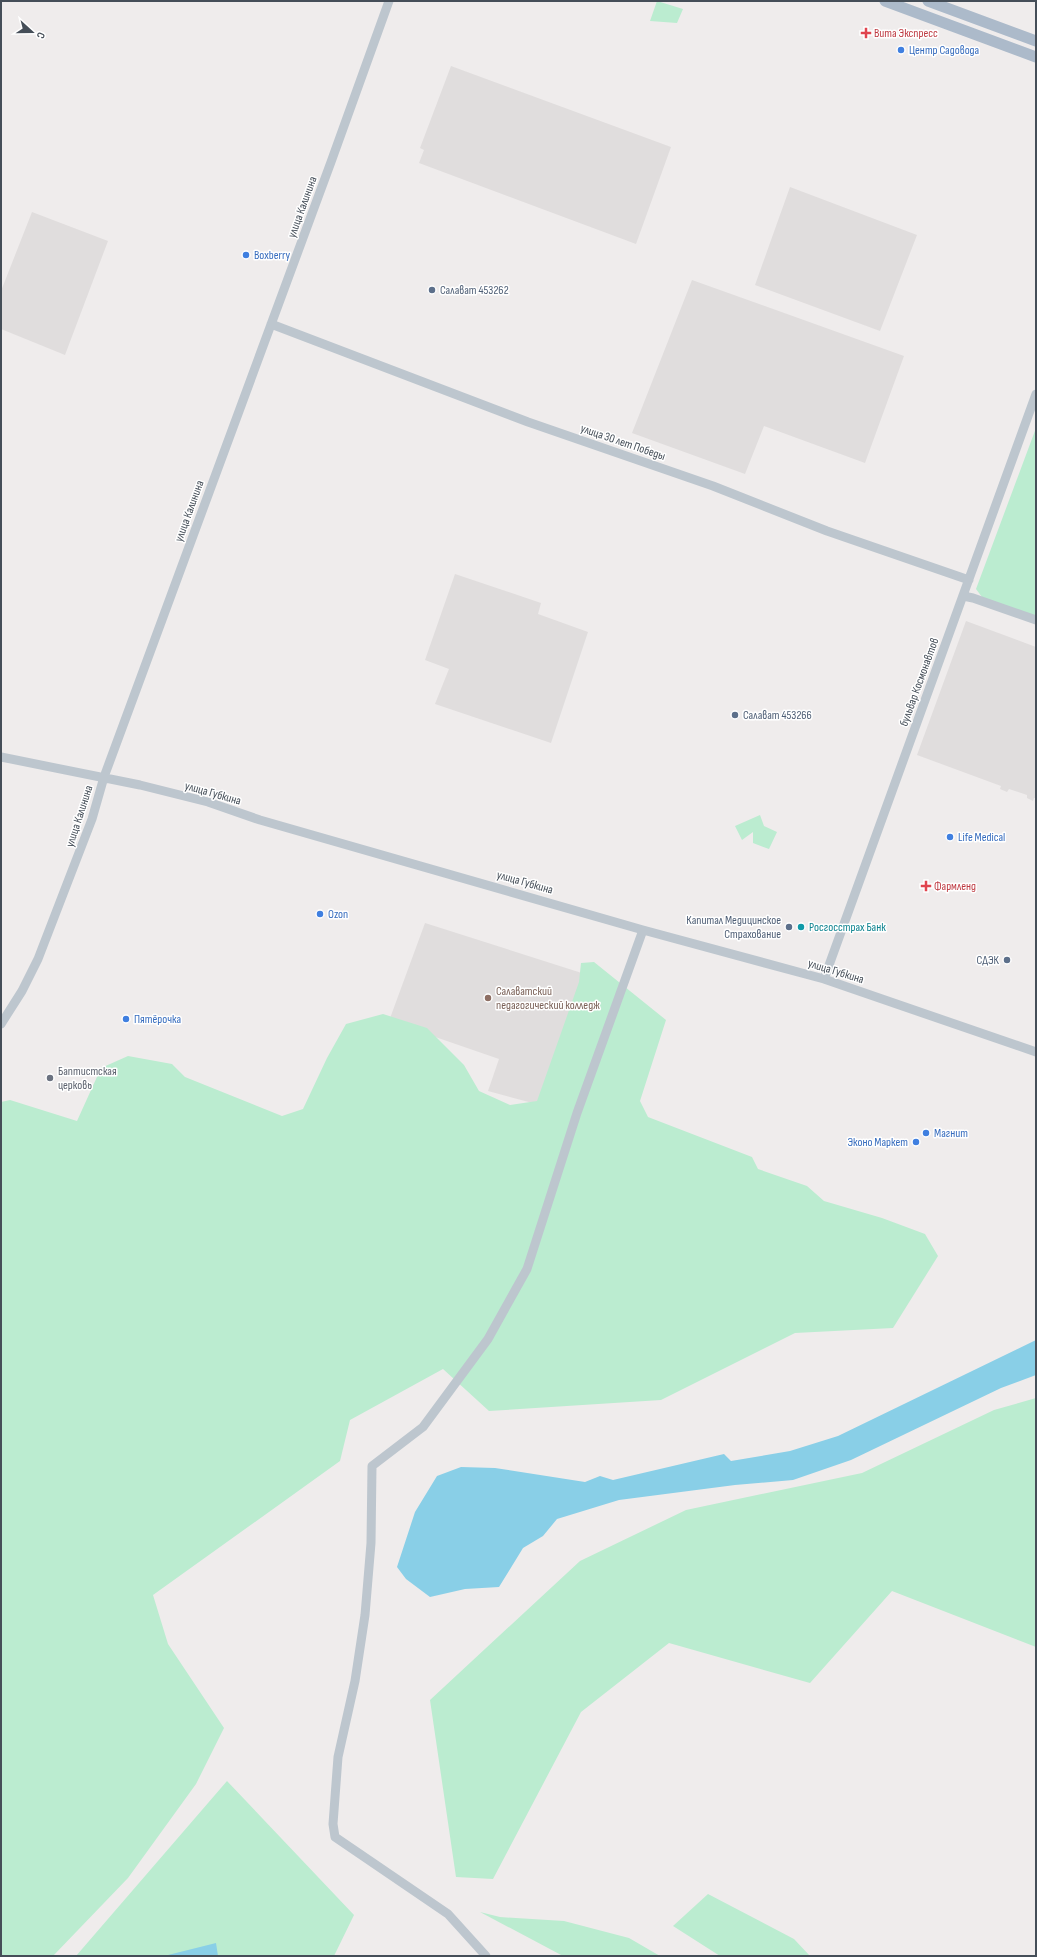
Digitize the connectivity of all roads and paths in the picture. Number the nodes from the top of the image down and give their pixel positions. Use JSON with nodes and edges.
{"nodes":[{"id":1,"x":389,"y":1,"type":"edge"},
{"id":2,"x":885,"y":1,"type":"edge"},
{"id":3,"x":928,"y":1,"type":"edge"},
{"id":4,"x":1036,"y":41,"type":"edge"},
{"id":5,"x":1036,"y":57,"type":"edge"},
{"id":6,"x":271,"y":324,"type":"junction"},
{"id":7,"x":1036,"y":394,"type":"edge"},
{"id":8,"x":968,"y":580,"type":"junction"},
{"id":9,"x":963,"y":596,"type":"junction"},
{"id":10,"x":1036,"y":620,"type":"edge"},
{"id":11,"x":1,"y":757,"type":"edge"},
{"id":12,"x":104,"y":777,"type":"junction"},
{"id":13,"x":643,"y":930,"type":"junction"},
{"id":14,"x":824,"y":979,"type":"junction"},
{"id":15,"x":1,"y":1024,"type":"edge"},
{"id":16,"x":1036,"y":1052,"type":"edge"},
{"id":17,"x":486,"y":1956,"type":"edge"}],
"edges":[{"from":1,"to":6,"type":"street","name":"улица Калинина"},
{"from":2,"to":5,"type":"main road"},
{"from":3,"to":4,"type":"main road"},
{"from":6,"to":8,"type":"street","name":"улица 30 лет Победы"},
{"from":6,"to":12,"type":"street","name":"улица Калинина"},
{"from":7,"to":8,"type":"street","name":"бульвар Космонавтов"},
{"from":8,"to":9,"type":"street","name":"бульвар Космонавтов"},
{"from":9,"to":10,"type":"street"},
{"from":9,"to":14,"type":"street","name":"бульвар Космонавтов"},
{"from":11,"to":12,"type":"street","name":"улица Губкина"},
{"from":12,"to":13,"type":"street","name":"улица Губкина"},
{"from":12,"to":15,"type":"street","name":"улица Калинина"},
{"from":13,"to":14,"type":"street","name":"улица Губкина"},
{"from":13,"to":17,"type":"street"},
{"from":14,"to":16,"type":"street","name":"улица Губкина"}]}
